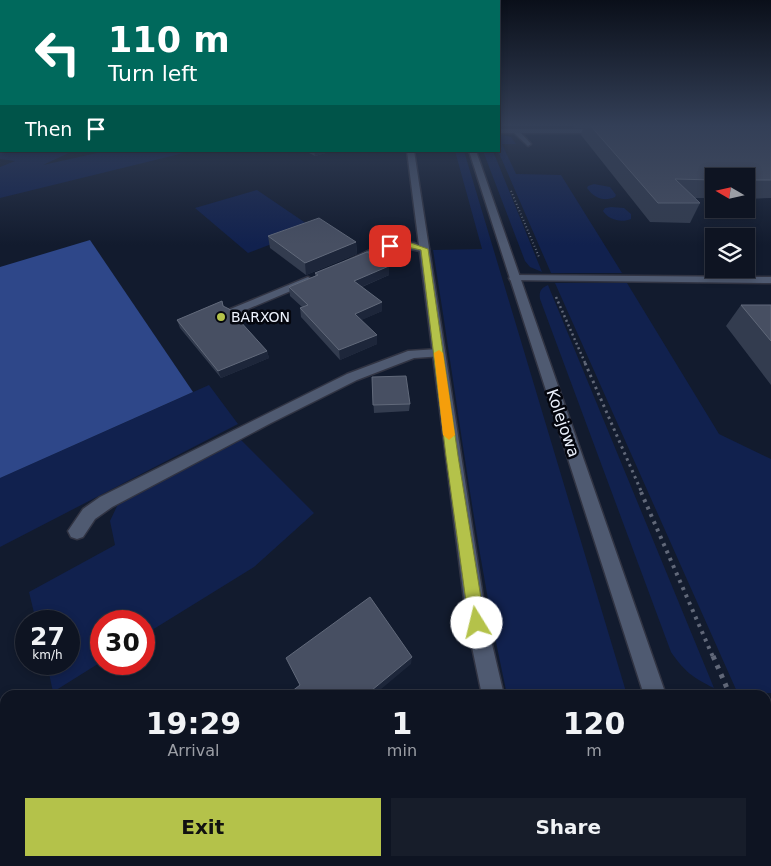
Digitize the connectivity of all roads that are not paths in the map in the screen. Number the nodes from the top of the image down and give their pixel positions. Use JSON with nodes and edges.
{"nodes":[{"id":1,"x":412,"y":164,"type":"edge"},
{"id":2,"x":476,"y":164,"type":"edge"},
{"id":3,"x":423,"y":234,"type":"junction"},
{"id":4,"x":398,"y":244,"type":"junction"},
{"id":5,"x":424,"y":249,"type":"junction"},
{"id":6,"x":344,"y":264,"type":"edge"},
{"id":7,"x":318,"y":275,"type":"edge"},
{"id":8,"x":514,"y":278,"type":"junction"},
{"id":9,"x":771,"y":280,"type":"edge"},
{"id":10,"x":232,"y":312,"type":"edge"},
{"id":11,"x":438,"y":353,"type":"junction"},
{"id":12,"x":77,"y":531,"type":"dead end"},
{"id":13,"x":492,"y":690,"type":"edge"},
{"id":14,"x":653,"y":690,"type":"edge"}],
"edges":[{"from":1,"to":3,"type":"street"},
{"from":2,"to":8,"type":"street","name":"Kolejowa"},
{"from":3,"to":4,"type":"street"},
{"from":3,"to":5,"type":"street"},
{"from":4,"to":5,"type":"street"},
{"from":4,"to":6,"type":"street"},
{"from":5,"to":11,"type":"street"},
{"from":7,"to":10,"type":"street"},
{"from":8,"to":9,"type":"street"},
{"from":8,"to":14,"type":"street","name":"Kolejowa"},
{"from":11,"to":12,"type":"street"},
{"from":11,"to":13,"type":"street"}]}
